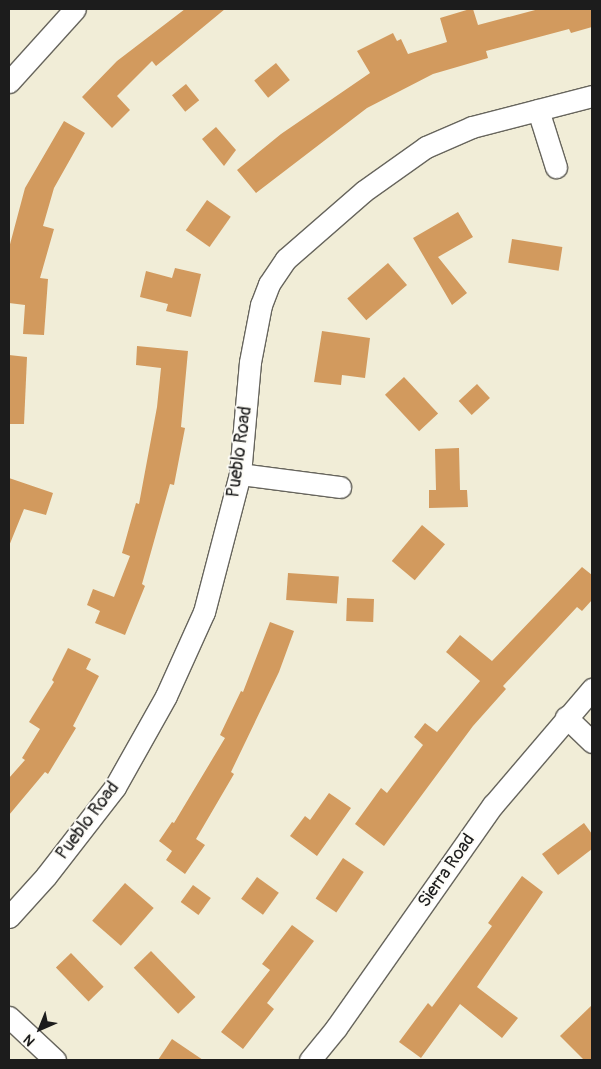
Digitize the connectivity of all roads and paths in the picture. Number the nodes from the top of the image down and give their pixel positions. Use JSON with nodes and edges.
{"nodes":[{"id":1,"x":75,"y":9,"type":"edge"},
{"id":2,"x":9,"y":82,"type":"edge"},
{"id":3,"x":592,"y":96,"type":"edge"},
{"id":4,"x":538,"y":110,"type":"junction"},
{"id":5,"x":556,"y":167,"type":"dead end"},
{"id":6,"x":240,"y":474,"type":"junction"},
{"id":7,"x":340,"y":487,"type":"dead end"},
{"id":8,"x":592,"y":689,"type":"edge"},
{"id":9,"x":566,"y":716,"type":"junction"},
{"id":10,"x":592,"y":742,"type":"edge"},
{"id":11,"x":9,"y":917,"type":"edge"},
{"id":12,"x":9,"y":1016,"type":"edge"},
{"id":13,"x":55,"y":1060,"type":"edge"},
{"id":14,"x":310,"y":1060,"type":"edge"}],
"edges":[{"from":1,"to":2,"type":"street"},
{"from":3,"to":4,"type":"street","name":"Pueblo Road"},
{"from":4,"to":5,"type":"street"},
{"from":4,"to":6,"type":"street","name":"Pueblo Road"},
{"from":6,"to":7,"type":"street"},
{"from":6,"to":11,"type":"street","name":"Pueblo Road"},
{"from":8,"to":9,"type":"street","name":"Sierra Road"},
{"from":9,"to":10,"type":"street"},
{"from":9,"to":14,"type":"street","name":"Sierra Road"},
{"from":12,"to":13,"type":"street"}]}
